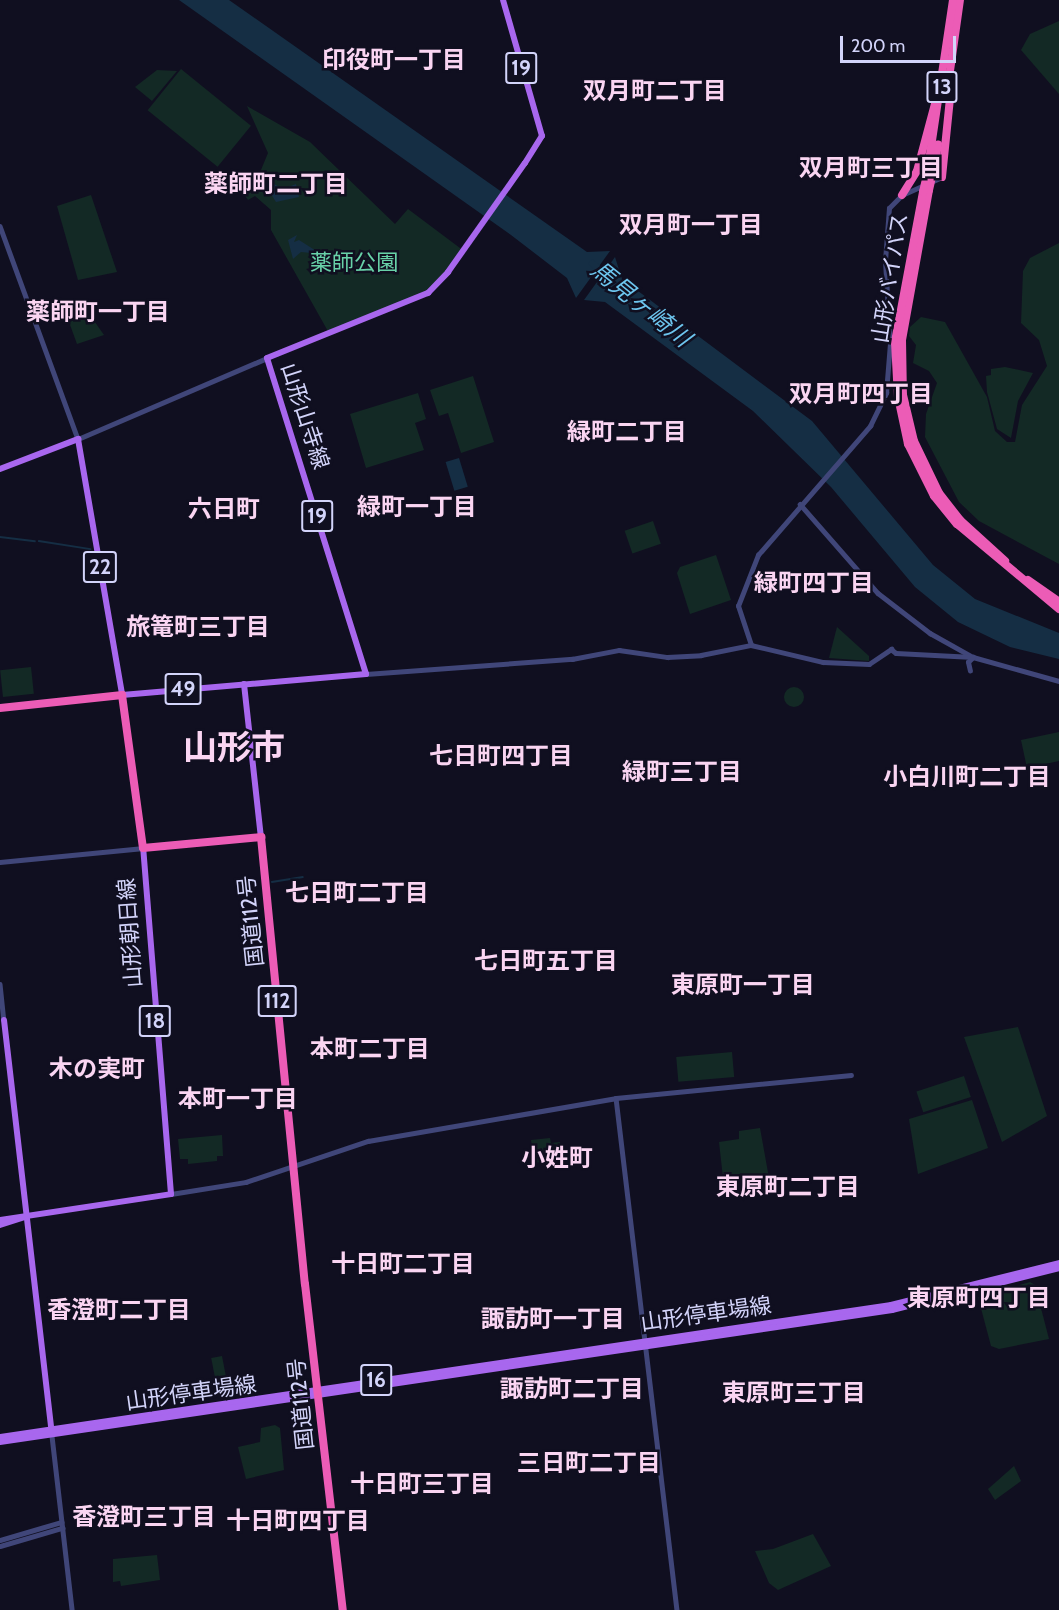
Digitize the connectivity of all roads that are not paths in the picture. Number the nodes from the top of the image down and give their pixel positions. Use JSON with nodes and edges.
{"nodes":[{"id":1,"x":503,"y":0,"type":"edge"},
{"id":2,"x":953,"y":0,"type":"edge"},
{"id":3,"x":960,"y":0,"type":"edge"},
{"id":4,"x":951,"y":51,"type":"junction"},
{"id":5,"x":942,"y":177,"type":"joint"},
{"id":6,"x":902,"y":195,"type":"junction"},
{"id":7,"x":0,"y":226,"type":"edge"},
{"id":8,"x":267,"y":358,"type":"junction"},
{"id":9,"x":78,"y":439,"type":"junction"},
{"id":10,"x":0,"y":469,"type":"edge"},
{"id":11,"x":800,"y":504,"type":"junction"},
{"id":12,"x":1057,"y":603,"type":"edge"},
{"id":13,"x":751,"y":645,"type":"junction"},
{"id":14,"x":952,"y":647,"type":"junction"},
{"id":15,"x":944,"y":656,"type":"junction"},
{"id":16,"x":973,"y":657,"type":"junction"},
{"id":17,"x":970,"y":671,"type":"dead end"},
{"id":18,"x":366,"y":674,"type":"junction"},
{"id":19,"x":1059,"y":681,"type":"edge"},
{"id":20,"x":244,"y":684,"type":"junction"},
{"id":21,"x":122,"y":695,"type":"junction"},
{"id":22,"x":0,"y":708,"type":"edge"},
{"id":23,"x":261,"y":837,"type":"junction"},
{"id":24,"x":143,"y":848,"type":"junction"},
{"id":25,"x":0,"y":862,"type":"edge"},
{"id":26,"x":0,"y":984,"type":"edge"},
{"id":27,"x":4,"y":1020,"type":"joint"},
{"id":28,"x":851,"y":1075,"type":"dead end"},
{"id":29,"x":616,"y":1098,"type":"junction"},
{"id":30,"x":293,"y":1165,"type":"junction"},
{"id":31,"x":171,"y":1194,"type":"junction"},
{"id":32,"x":27,"y":1215,"type":"junction"},
{"id":33,"x":0,"y":1220,"type":"edge"},
{"id":34,"x":0,"y":1225,"type":"edge"},
{"id":35,"x":1059,"y":1263,"type":"edge"},
{"id":36,"x":1059,"y":1268,"type":"edge"},
{"id":37,"x":644,"y":1344,"type":"junction"},
{"id":38,"x":318,"y":1393,"type":"junction"},
{"id":39,"x":52,"y":1433,"type":"junction"},
{"id":40,"x":0,"y":1437,"type":"edge"},
{"id":41,"x":0,"y":1442,"type":"edge"},
{"id":42,"x":61,"y":1525,"type":"junction"},
{"id":43,"x":0,"y":1540,"type":"edge"},
{"id":44,"x":0,"y":1546,"type":"edge"},
{"id":45,"x":72,"y":1610,"type":"edge"},
{"id":46,"x":343,"y":1610,"type":"edge"},
{"id":47,"x":677,"y":1610,"type":"edge"}],
"edges":[{"from":1,"to":8,"type":"main road","name":"山形山寺線","number":"19"},
{"from":2,"to":4,"type":"highway","name":"山形バイパス","number":"13"},
{"from":3,"to":4,"type":"highway","name":"山形バイパス","number":"13"},
{"from":4,"to":5,"type":"highway"},
{"from":4,"to":6,"type":"highway"},
{"from":4,"to":12,"type":"highway","name":"山形バイパス","number":"13","bridge":true},
{"from":5,"to":6,"type":"street"},
{"from":6,"to":11,"type":"street"},
{"from":7,"to":9,"type":"street"},
{"from":8,"to":9,"type":"street"},
{"from":8,"to":18,"type":"main road","name":"山形山寺線","number":"19"},
{"from":9,"to":10,"type":"main road"},
{"from":9,"to":21,"type":"main road","number":"22"},
{"from":11,"to":13,"type":"street"},
{"from":11,"to":14,"type":"street"},
{"from":13,"to":15,"type":"street"},
{"from":13,"to":18,"type":"street"},
{"from":14,"to":15,"type":"street"},
{"from":14,"to":16,"type":"street"},
{"from":15,"to":16,"type":"street"},
{"from":16,"to":17,"type":"street"},
{"from":16,"to":19,"type":"street"},
{"from":18,"to":20,"type":"main road"},
{"from":20,"to":21,"type":"main road","number":"49"},
{"from":20,"to":23,"type":"main road"},
{"from":21,"to":22,"type":"highway"},
{"from":21,"to":24,"type":"highway"},
{"from":23,"to":24,"type":"highway"},
{"from":23,"to":30,"type":"highway","name":"国道112号","number":"112"},
{"from":24,"to":25,"type":"street"},
{"from":24,"to":31,"type":"main road","name":"山形朝日線","number":"18"},
{"from":26,"to":27,"type":"street"},
{"from":27,"to":32,"type":"main road"},
{"from":28,"to":29,"type":"street"},
{"from":29,"to":30,"type":"street"},
{"from":29,"to":37,"type":"street"},
{"from":30,"to":31,"type":"street"},
{"from":30,"to":38,"type":"highway","name":"国道112号","number":"112"},
{"from":31,"to":32,"type":"main road"},
{"from":32,"to":33,"type":"main road"},
{"from":32,"to":34,"type":"main road"},
{"from":32,"to":39,"type":"main road"},
{"from":35,"to":37,"type":"main road","name":"山形停車場線","number":"16"},
{"from":36,"to":37,"type":"main road","name":"山形停車場線","number":"16"},
{"from":37,"to":38,"type":"main road","name":"山形停車場線","number":"16"},
{"from":37,"to":47,"type":"street"},
{"from":38,"to":39,"type":"main road","name":"山形停車場線","number":"16"},
{"from":38,"to":46,"type":"highway","name":"国道112号","number":"112"},
{"from":39,"to":40,"type":"main road","name":"山形停車場線","number":"16"},
{"from":39,"to":41,"type":"main road","name":"山形停車場線","number":"16"},
{"from":39,"to":42,"type":"street"},
{"from":42,"to":43,"type":"street"},
{"from":42,"to":44,"type":"street"},
{"from":42,"to":45,"type":"street"}]}
